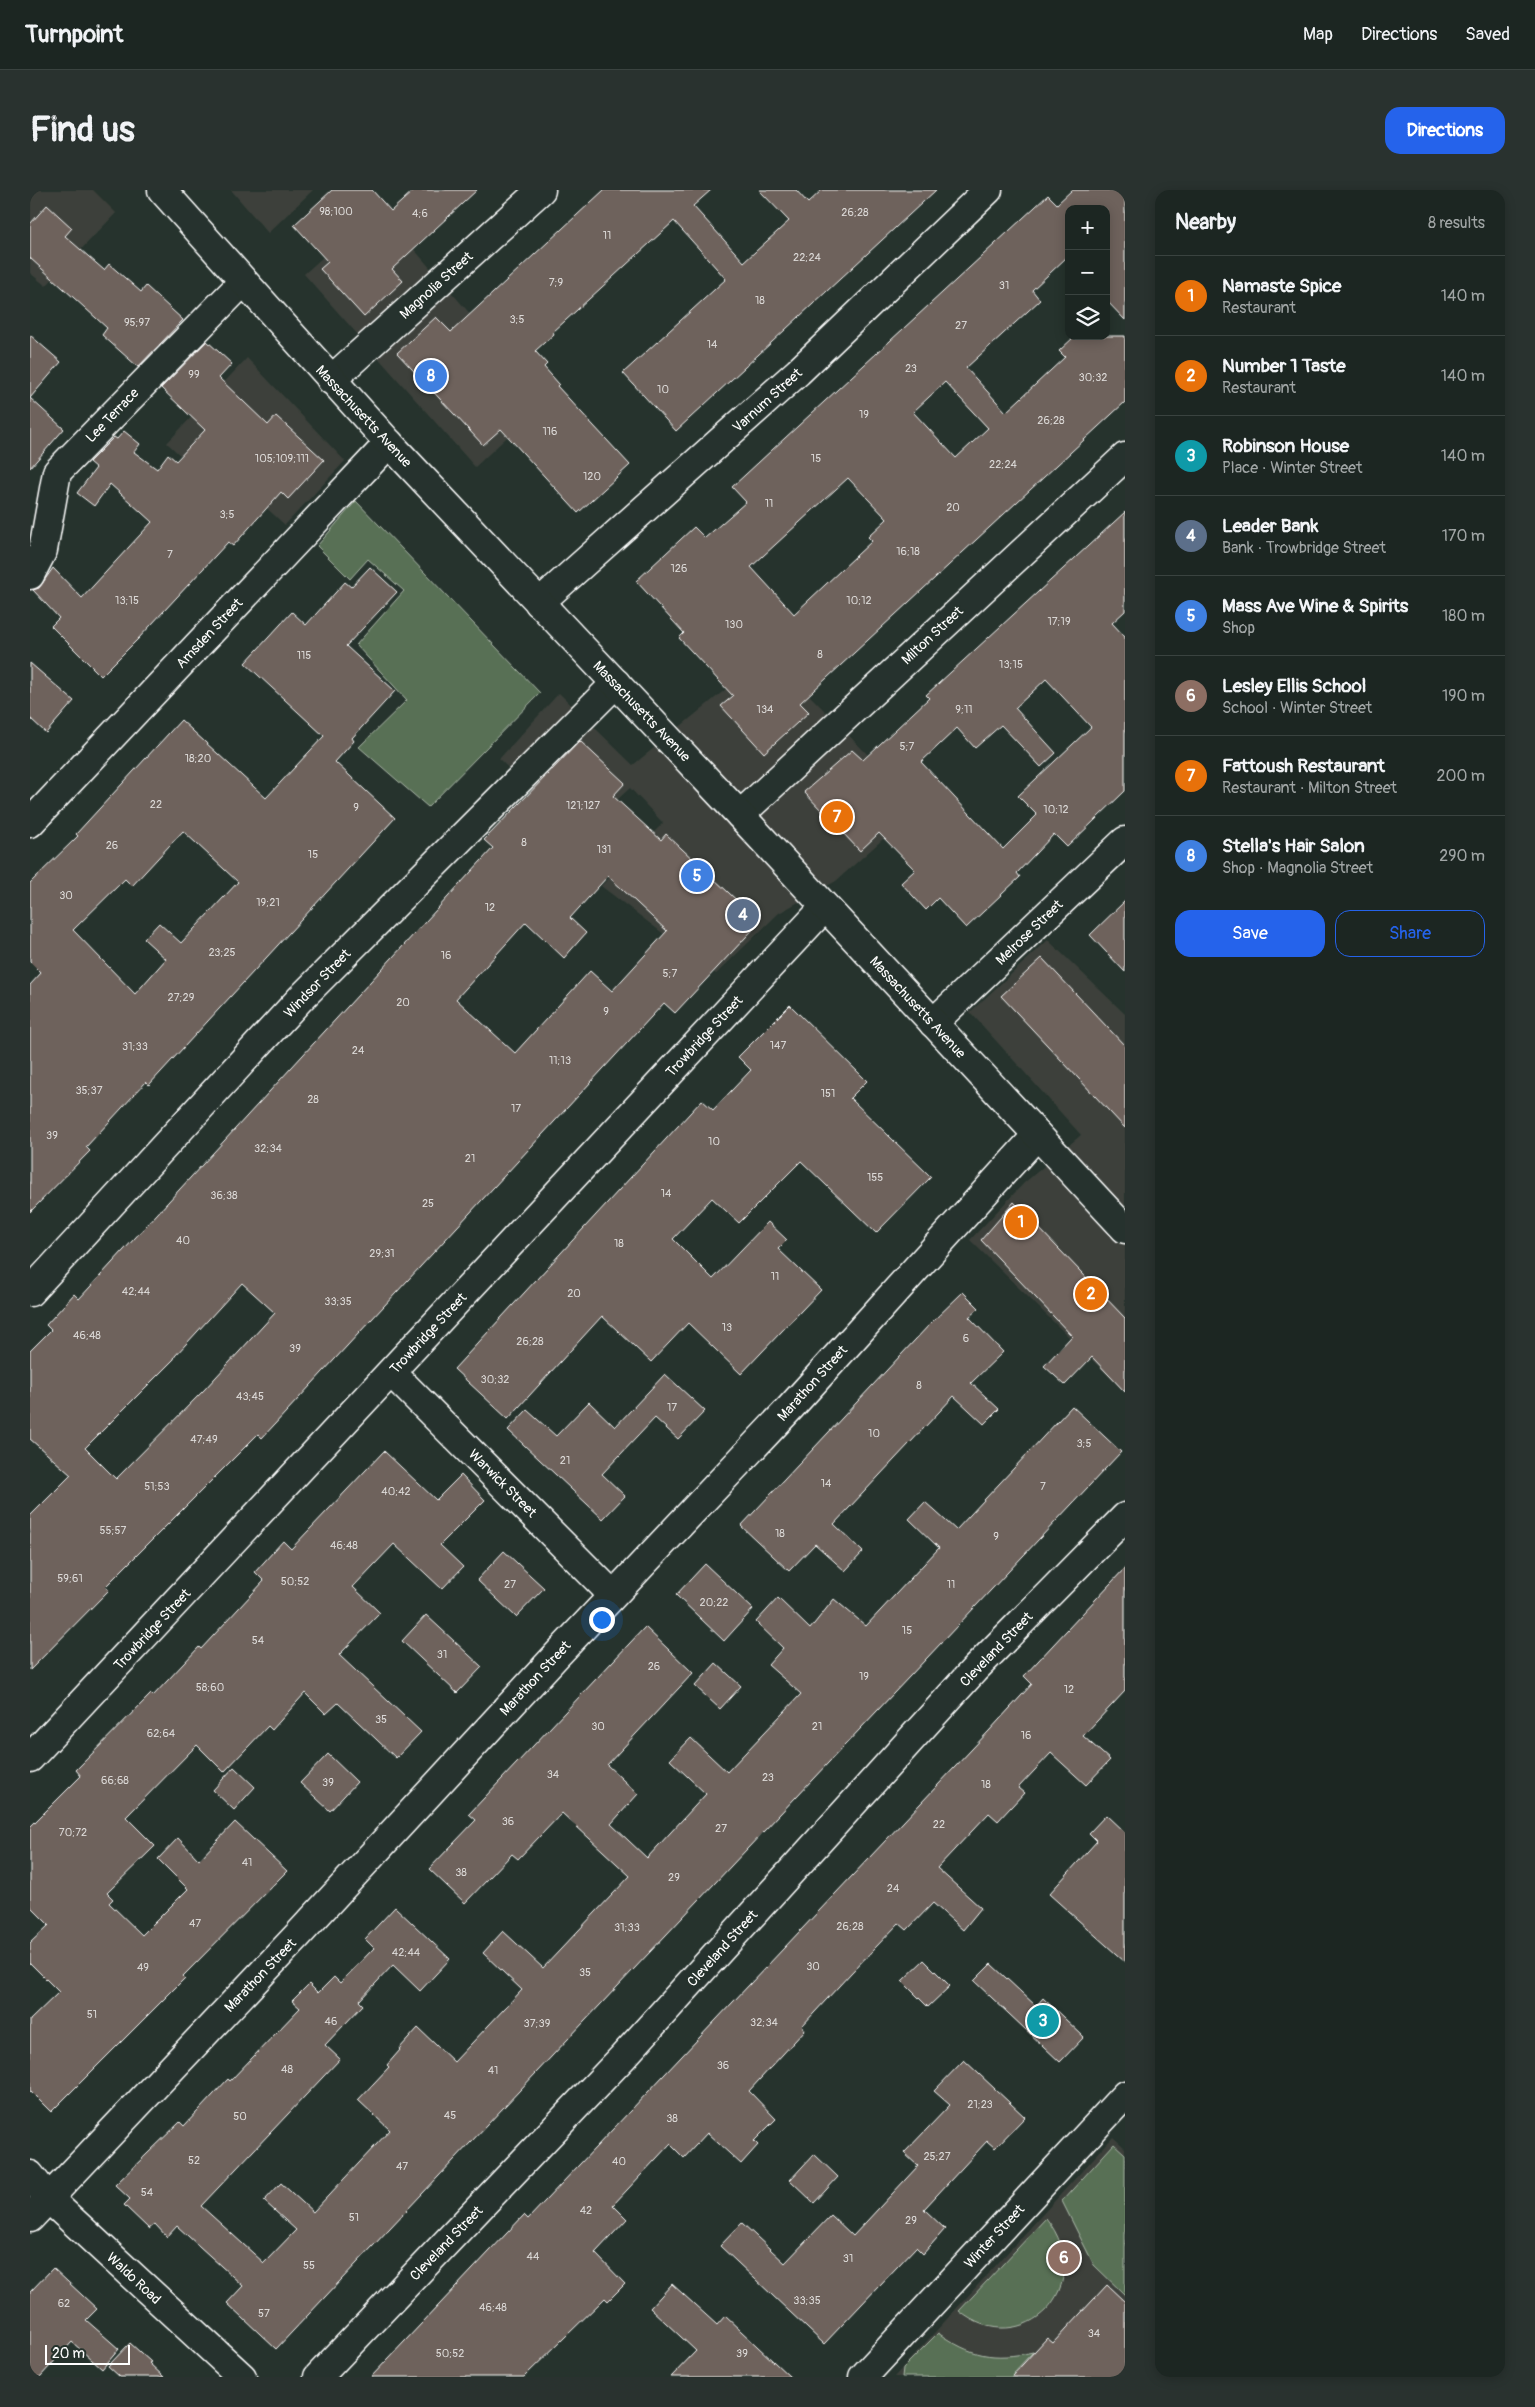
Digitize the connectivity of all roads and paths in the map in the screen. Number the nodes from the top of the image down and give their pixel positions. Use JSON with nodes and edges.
{"nodes":[{"id":1,"x":162,"y":190,"type":"edge"},
{"id":2,"x":541,"y":190,"type":"edge"},
{"id":3,"x":988,"y":190,"type":"edge"},
{"id":4,"x":243,"y":282,"type":"junction"},
{"id":5,"x":331,"y":380,"type":"junction"},
{"id":6,"x":389,"y":443,"type":"junction"},
{"id":7,"x":1125,"y":457,"type":"edge"},
{"id":8,"x":30,"y":575,"type":"edge"},
{"id":9,"x":539,"y":603,"type":"junction"},
{"id":10,"x":616,"y":683,"type":"junction"},
{"id":11,"x":740,"y":814,"type":"junction"},
{"id":12,"x":30,"y":823,"type":"edge"},
{"id":13,"x":1125,"y":841,"type":"edge"},
{"id":14,"x":825,"y":907,"type":"junction"},
{"id":15,"x":933,"y":1023,"type":"junction"},
{"id":16,"x":1036,"y":1135,"type":"junction"},
{"id":17,"x":1125,"y":1229,"type":"edge"},
{"id":18,"x":30,"y":1292,"type":"edge"},
{"id":19,"x":391,"y":1372,"type":"junction"},
{"id":20,"x":1125,"y":1517,"type":"edge"},
{"id":21,"x":614,"y":1595,"type":"junction"},
{"id":22,"x":30,"y":1758,"type":"edge"},
{"id":23,"x":1125,"y":2095,"type":"edge"},
{"id":24,"x":30,"y":2174,"type":"edge"},
{"id":25,"x":39,"y":2208,"type":"edge"},
{"id":26,"x":242,"y":2377,"type":"edge"},
{"id":27,"x":318,"y":2377,"type":"edge"},
{"id":28,"x":864,"y":2377,"type":"edge"}],
"edges":[{"from":1,"to":4,"type":"main road","name":"Massachusetts Avenue"},
{"from":2,"to":5,"type":"main road","name":"Magnolia Street"},
{"from":3,"to":9,"type":"main road","name":"Varnum Street"},
{"from":4,"to":5,"type":"main road","name":"Massachusetts Avenue"},
{"from":4,"to":8,"type":"main road","name":"Lee Terrace"},
{"from":5,"to":6,"type":"main road","name":"Massachusetts Avenue"},
{"from":6,"to":9,"type":"main road","name":"Massachusetts Avenue"},
{"from":6,"to":12,"type":"main road","name":"Amsden Street"},
{"from":7,"to":11,"type":"main road","name":"Milton Street"},
{"from":9,"to":10,"type":"main road","name":"Massachusetts Avenue"},
{"from":10,"to":11,"type":"main road","name":"Massachusetts Avenue"},
{"from":10,"to":18,"type":"main road","name":"Windsor Street"},
{"from":11,"to":14,"type":"main road","name":"Massachusetts Avenue"},
{"from":13,"to":15,"type":"main road","name":"Melrose Street"},
{"from":14,"to":15,"type":"main road","name":"Massachusetts Avenue"},
{"from":14,"to":19,"type":"main road","name":"Trowbridge Street"},
{"from":15,"to":16,"type":"main road","name":"Massachusetts Avenue"},
{"from":16,"to":17,"type":"main road","name":"Massachusetts Avenue"},
{"from":16,"to":21,"type":"main road","name":"Marathon Street"},
{"from":19,"to":21,"type":"main road","name":"Warwick Street"},
{"from":19,"to":22,"type":"main road","name":"Trowbridge Street"},
{"from":20,"to":27,"type":"main road","name":"Cleveland Street"},
{"from":21,"to":25,"type":"main road","name":"Marathon Street"},
{"from":23,"to":28,"type":"main road","name":"Winter Street"},
{"from":24,"to":25,"type":"main road","name":"Waldo Road"},
{"from":25,"to":26,"type":"main road","name":"Waldo Road"}]}
